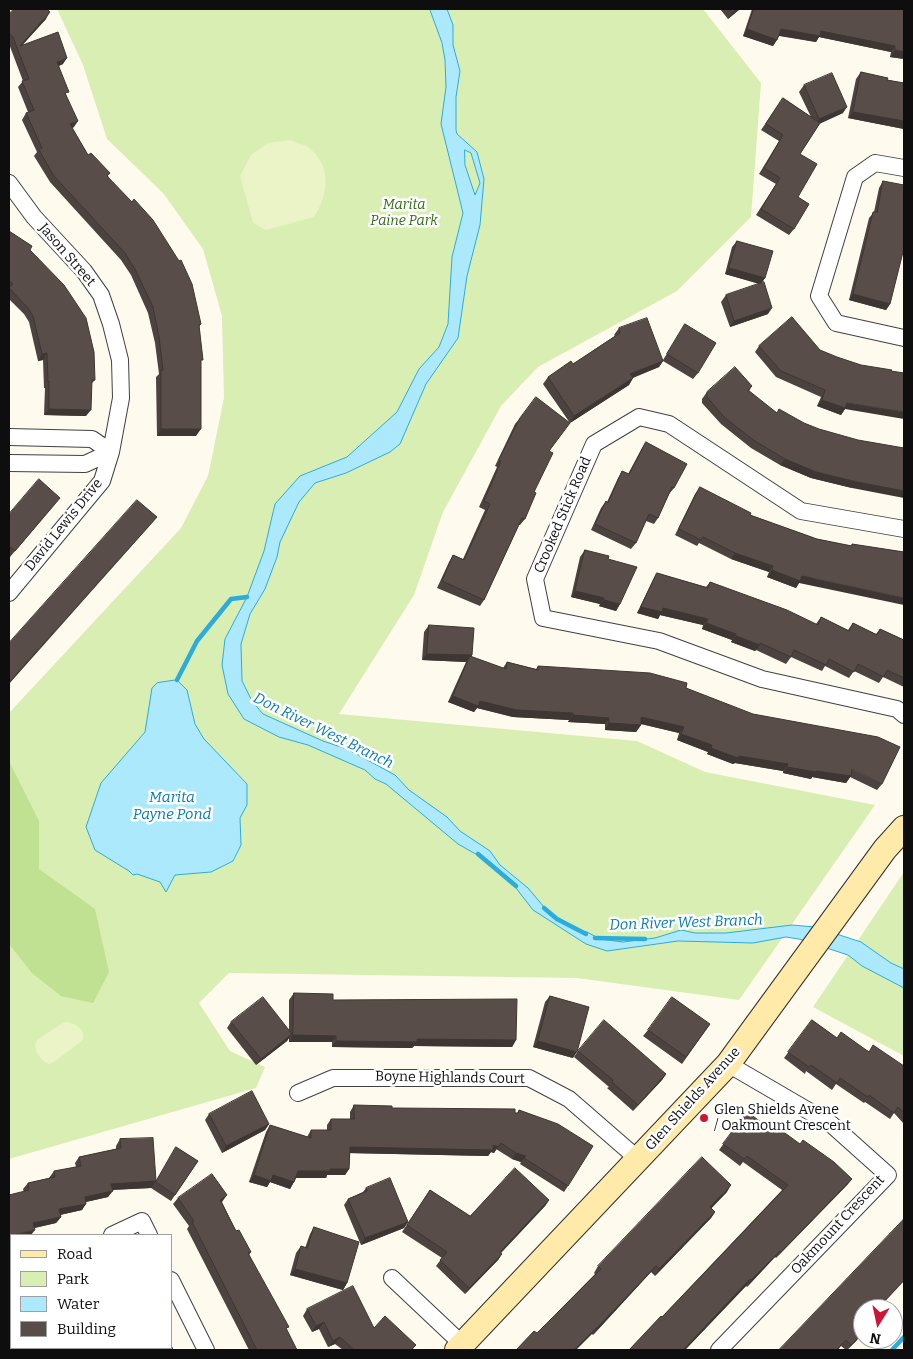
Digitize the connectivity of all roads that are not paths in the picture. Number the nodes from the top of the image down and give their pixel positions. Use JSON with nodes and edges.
{"nodes":[{"id":1,"x":904,"y":168,"type":"edge"},
{"id":2,"x":9,"y":182,"type":"edge"},
{"id":3,"x":904,"y":338,"type":"edge"},
{"id":4,"x":9,"y":437,"type":"edge"},
{"id":5,"x":111,"y":452,"type":"junction"},
{"id":6,"x":9,"y":463,"type":"edge"},
{"id":7,"x":904,"y":529,"type":"edge"},
{"id":8,"x":11,"y":586,"type":"edge"},
{"id":9,"x":904,"y":715,"type":"edge"},
{"id":10,"x":904,"y":828,"type":"edge"},
{"id":11,"x":728,"y":1064,"type":"junction"},
{"id":12,"x":298,"y":1093,"type":"dead end"},
{"id":13,"x":638,"y":1159,"type":"junction"},
{"id":14,"x":114,"y":1234,"type":"edge"},
{"id":15,"x":148,"y":1234,"type":"edge"},
{"id":16,"x":392,"y":1278,"type":"dead end"},
{"id":17,"x":172,"y":1282,"type":"edge"},
{"id":18,"x":460,"y":1347,"type":"edge"},
{"id":19,"x":206,"y":1350,"type":"edge"},
{"id":20,"x":719,"y":1350,"type":"edge"}],
"edges":[{"from":1,"to":3,"type":"street"},
{"from":2,"to":5,"type":"street","name":"Jason Street"},
{"from":4,"to":5,"type":"street"},
{"from":5,"to":6,"type":"street"},
{"from":5,"to":8,"type":"street","name":"David Lewis Drive"},
{"from":7,"to":9,"type":"street","name":"Crooked Stick Road"},
{"from":10,"to":11,"type":"street","name":"Glen Shields Avenue"},
{"from":11,"to":13,"type":"street","name":"Glen Shields Avenue"},
{"from":11,"to":20,"type":"street","name":"Oakmount Crescent"},
{"from":12,"to":13,"type":"street","name":"Boyne Highlands Court"},
{"from":13,"to":18,"type":"street","name":"Glen Shields Avenue"},
{"from":14,"to":15,"type":"street"},
{"from":16,"to":18,"type":"street"},
{"from":17,"to":19,"type":"street"}]}
